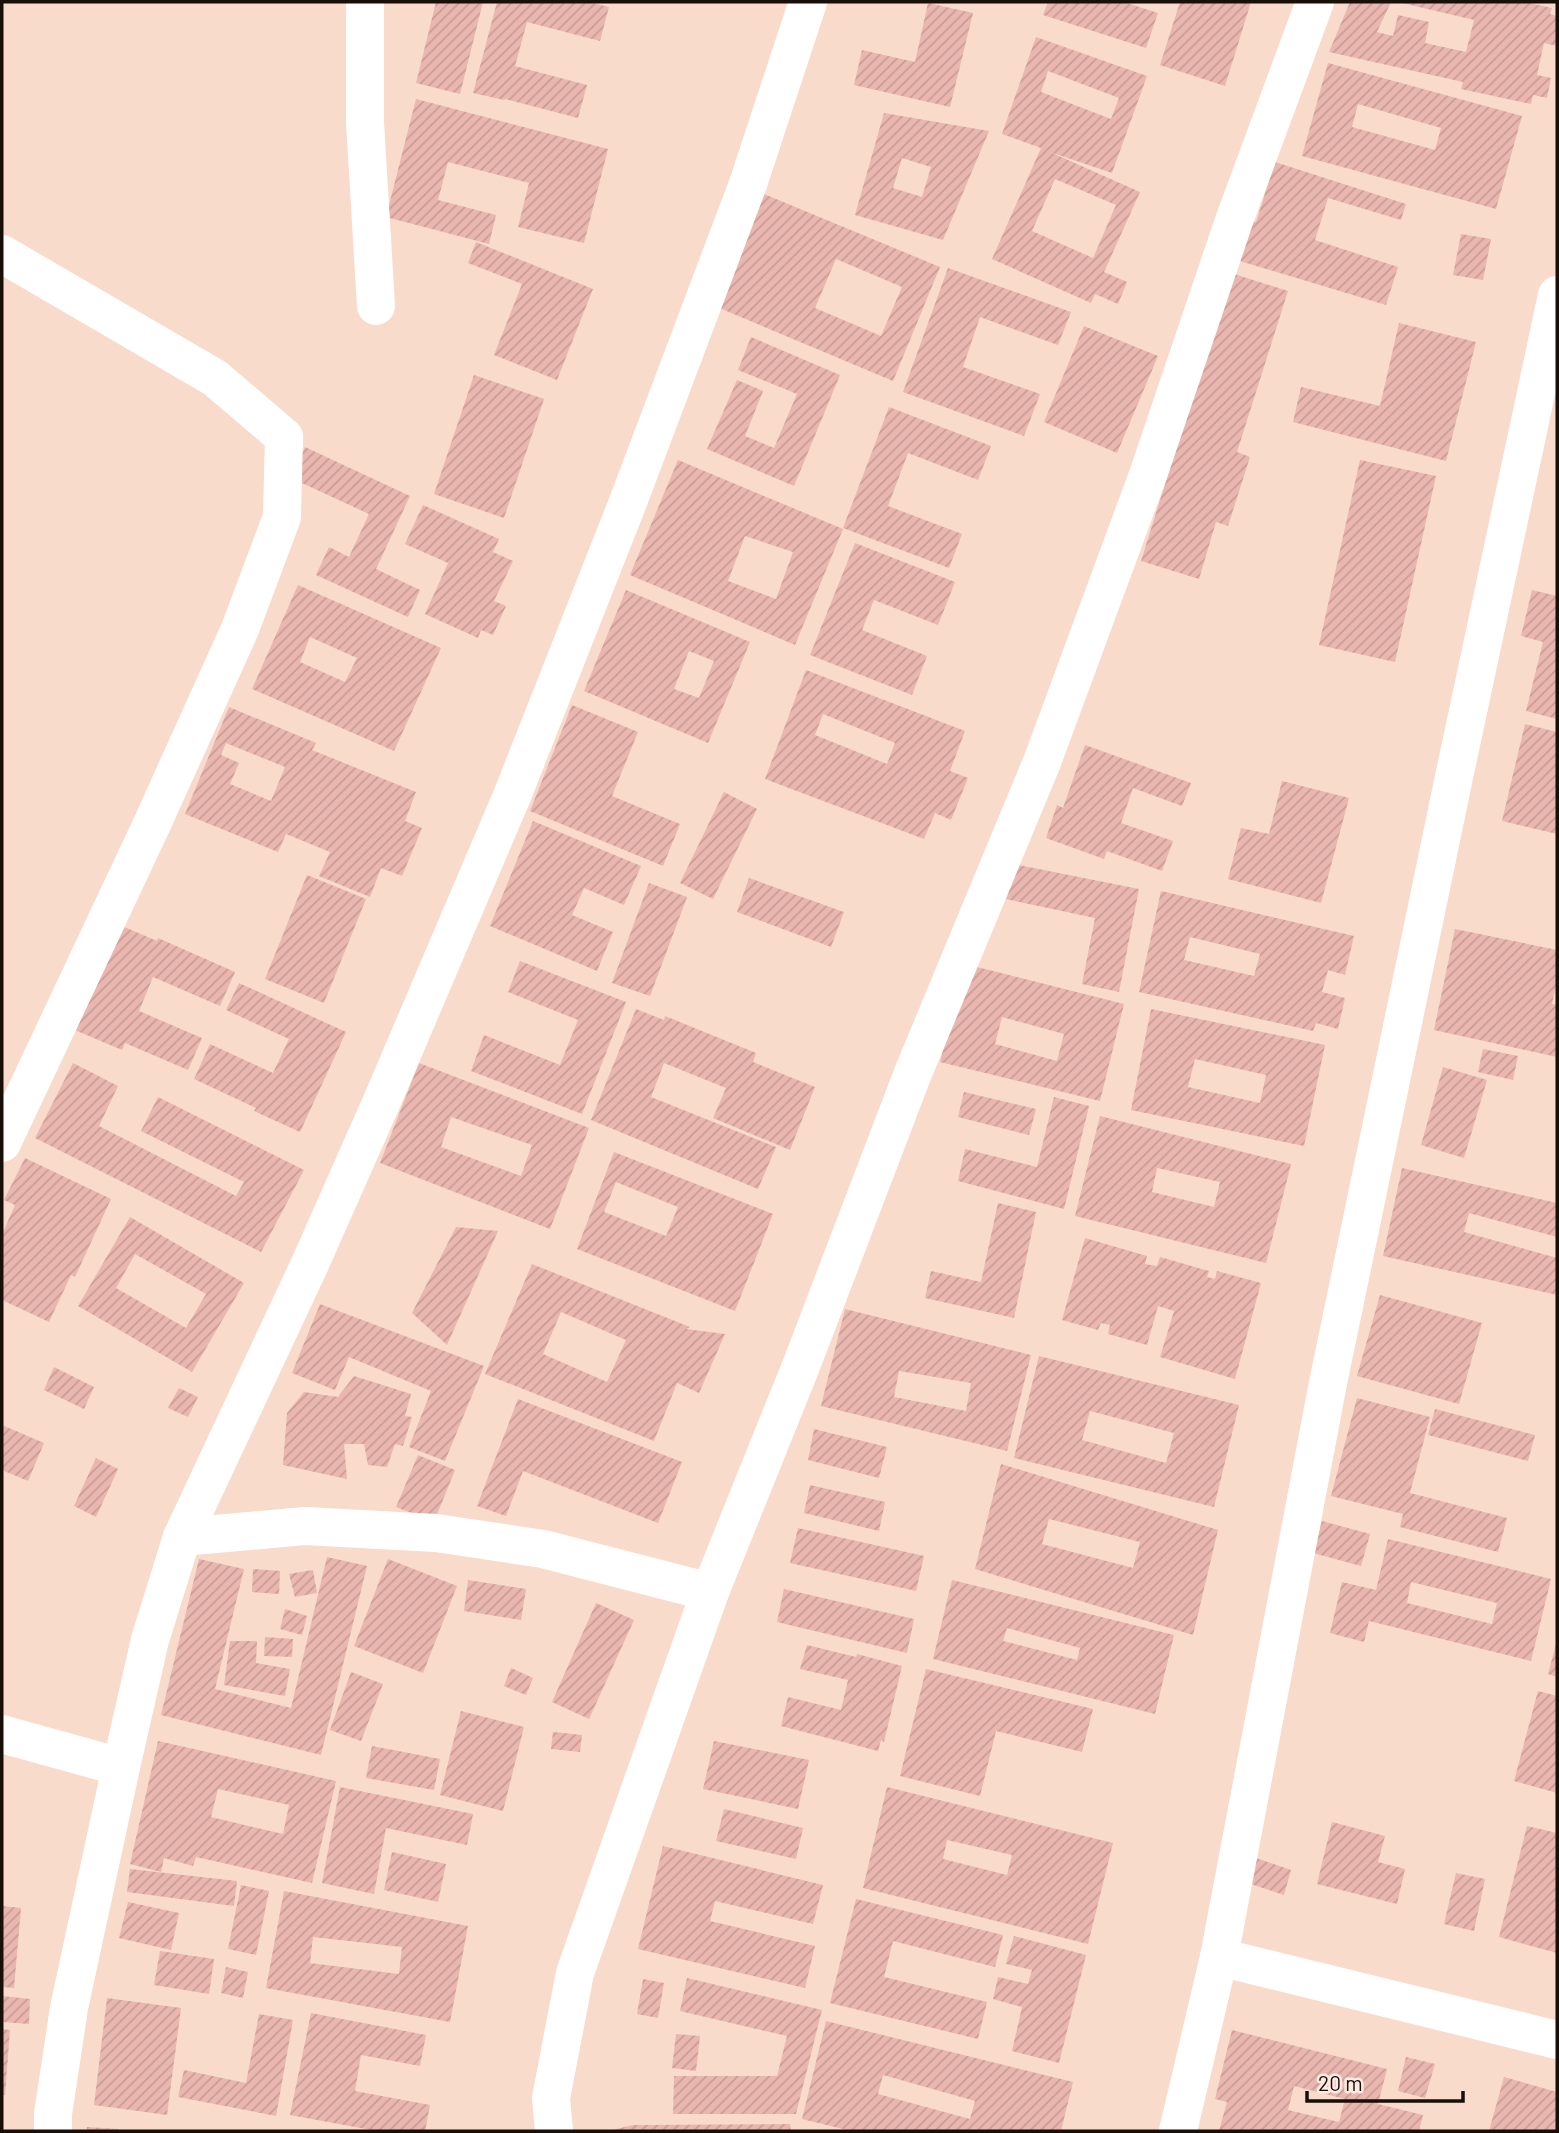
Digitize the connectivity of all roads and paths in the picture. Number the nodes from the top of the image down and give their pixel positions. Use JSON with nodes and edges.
{"nodes":[{"id":1,"x":365,"y":2,"type":"edge"},
{"id":2,"x":808,"y":2,"type":"edge"},
{"id":3,"x":1315,"y":2,"type":"edge"},
{"id":4,"x":2,"y":254,"type":"edge"},
{"id":5,"x":1557,"y":295,"type":"edge"},
{"id":6,"x":376,"y":306,"type":"dead end"},
{"id":7,"x":2,"y":1143,"type":"edge"},
{"id":8,"x":182,"y":1537,"type":"junction"},
{"id":9,"x":710,"y":1592,"type":"junction"},
{"id":10,"x":2,"y":1734,"type":"edge"},
{"id":11,"x":121,"y":1768,"type":"junction"},
{"id":12,"x":1219,"y":1957,"type":"junction"},
{"id":13,"x":1557,"y":2040,"type":"edge"},
{"id":14,"x":53,"y":2131,"type":"edge"},
{"id":15,"x":554,"y":2131,"type":"edge"},
{"id":16,"x":1178,"y":2131,"type":"edge"}],
"edges":[{"from":1,"to":6,"type":"street"},
{"from":2,"to":8,"type":"street"},
{"from":3,"to":9,"type":"street"},
{"from":4,"to":7,"type":"street"},
{"from":5,"to":12,"type":"street"},
{"from":8,"to":9,"type":"street"},
{"from":8,"to":11,"type":"street"},
{"from":9,"to":15,"type":"street"},
{"from":10,"to":11,"type":"street"},
{"from":11,"to":14,"type":"street"},
{"from":12,"to":13,"type":"street"},
{"from":12,"to":16,"type":"street"}]}
